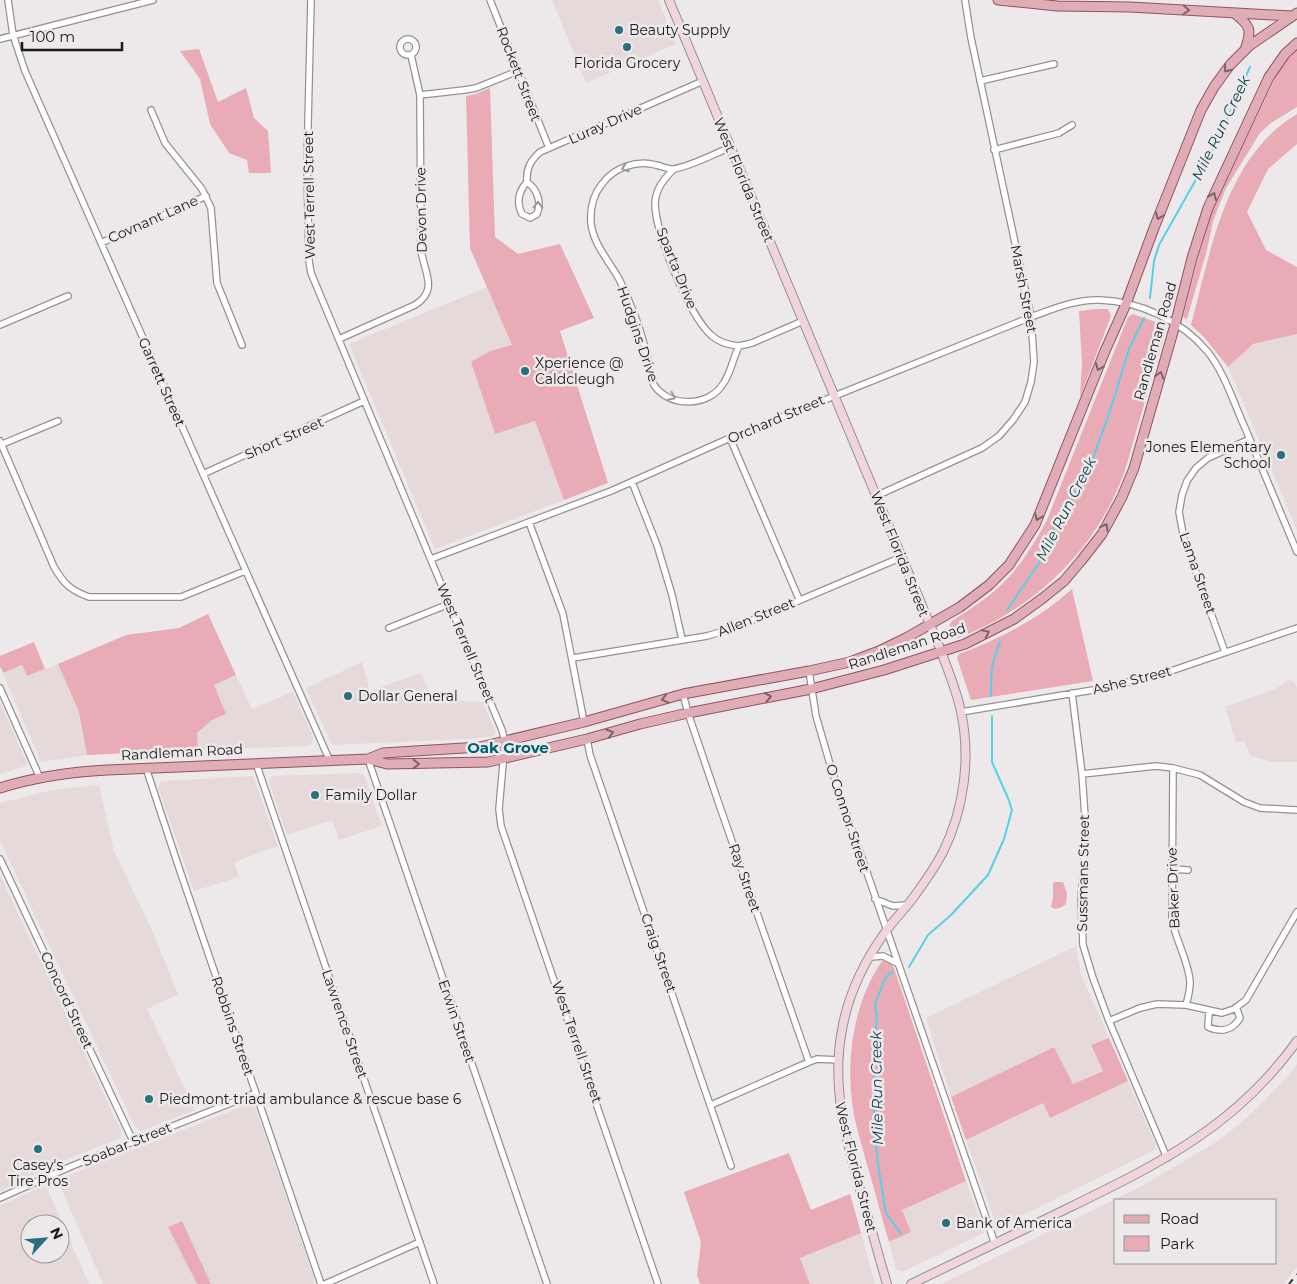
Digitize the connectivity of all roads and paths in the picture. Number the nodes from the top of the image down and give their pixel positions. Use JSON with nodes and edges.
{"nodes":[{"id":1,"x":8,"y":0,"type":"edge"},
{"id":2,"x":153,"y":0,"type":"edge"},
{"id":3,"x":311,"y":0,"type":"edge"},
{"id":4,"x":490,"y":0,"type":"edge"},
{"id":5,"x":669,"y":0,"type":"edge"},
{"id":6,"x":965,"y":0,"type":"edge"},
{"id":7,"x":998,"y":0,"type":"edge"},
{"id":8,"x":1234,"y":13,"type":"junction"},
{"id":9,"x":1295,"y":15,"type":"edge"},
{"id":10,"x":13,"y":35,"type":"junction"},
{"id":11,"x":0,"y":39,"type":"edge"},
{"id":12,"x":1297,"y":43,"type":"edge"},
{"id":13,"x":1245,"y":50,"type":"junction"},
{"id":14,"x":411,"y":55,"type":"dead end"},
{"id":15,"x":1054,"y":64,"type":"dead end"},
{"id":16,"x":518,"y":71,"type":"junction"},
{"id":17,"x":703,"y":81,"type":"junction"},
{"id":18,"x":980,"y":81,"type":"junction"},
{"id":19,"x":420,"y":94,"type":"junction"},
{"id":20,"x":151,"y":110,"type":"dead end"},
{"id":21,"x":1072,"y":125,"type":"dead end"},
{"id":22,"x":731,"y":147,"type":"junction"},
{"id":23,"x":549,"y":148,"type":"junction"},
{"id":24,"x":994,"y":150,"type":"junction"},
{"id":25,"x":672,"y":170,"type":"junction"},
{"id":26,"x":527,"y":182,"type":"junction"},
{"id":27,"x":206,"y":196,"type":"junction"},
{"id":28,"x":100,"y":243,"type":"junction"},
{"id":29,"x":68,"y":296,"type":"dead end"},
{"id":30,"x":1126,"y":304,"type":"junction"},
{"id":31,"x":1030,"y":317,"type":"junction"},
{"id":32,"x":803,"y":321,"type":"junction"},
{"id":33,"x":1175,"y":324,"type":"junction"},
{"id":34,"x":0,"y":325,"type":"edge"},
{"id":35,"x":339,"y":339,"type":"junction"},
{"id":36,"x":242,"y":345,"type":"dead end"},
{"id":37,"x":739,"y":346,"type":"junction"},
{"id":38,"x":834,"y":395,"type":"junction"},
{"id":39,"x":364,"y":401,"type":"junction"},
{"id":40,"x":58,"y":421,"type":"dead end"},
{"id":41,"x":730,"y":438,"type":"junction"},
{"id":42,"x":1250,"y":439,"type":"junction"},
{"id":43,"x":1,"y":444,"type":"edge"},
{"id":44,"x":203,"y":474,"type":"junction"},
{"id":45,"x":632,"y":482,"type":"junction"},
{"id":46,"x":876,"y":496,"type":"junction"},
{"id":47,"x":529,"y":522,"type":"junction"},
{"id":48,"x":1297,"y":552,"type":"edge"},
{"id":49,"x":902,"y":557,"type":"junction"},
{"id":50,"x":431,"y":559,"type":"junction"},
{"id":51,"x":245,"y":571,"type":"junction"},
{"id":52,"x":799,"y":600,"type":"junction"},
{"id":53,"x":449,"y":604,"type":"junction"},
{"id":54,"x":928,"y":624,"type":"junction"},
{"id":55,"x":389,"y":628,"type":"dead end"},
{"id":56,"x":1297,"y":628,"type":"edge"},
{"id":57,"x":682,"y":640,"type":"junction"},
{"id":58,"x":941,"y":651,"type":"junction"},
{"id":59,"x":1225,"y":652,"type":"junction"},
{"id":60,"x":573,"y":658,"type":"junction"},
{"id":61,"x":809,"y":671,"type":"junction"},
{"id":62,"x":0,"y":688,"type":"edge"},
{"id":63,"x":812,"y":689,"type":"junction"},
{"id":64,"x":1072,"y":693,"type":"junction"},
{"id":65,"x":684,"y":694,"type":"junction"},
{"id":66,"x":961,"y":712,"type":"junction"},
{"id":67,"x":688,"y":713,"type":"junction"},
{"id":68,"x":584,"y":722,"type":"junction"},
{"id":69,"x":587,"y":739,"type":"junction"},
{"id":70,"x":505,"y":742,"type":"junction"},
{"id":71,"x":505,"y":758,"type":"junction"},
{"id":72,"x":368,"y":759,"type":"junction"},
{"id":73,"x":329,"y":760,"type":"junction"},
{"id":74,"x":256,"y":763,"type":"junction"},
{"id":75,"x":146,"y":768,"type":"junction"},
{"id":76,"x":1173,"y":768,"type":"junction"},
{"id":77,"x":1082,"y":774,"type":"junction"},
{"id":78,"x":40,"y":778,"type":"junction"},
{"id":79,"x":0,"y":788,"type":"edge"},
{"id":80,"x":1297,"y":810,"type":"edge"},
{"id":81,"x":0,"y":859,"type":"edge"},
{"id":82,"x":1171,"y":869,"type":"junction"},
{"id":83,"x":1188,"y":870,"type":"dead end"},
{"id":84,"x":875,"y":899,"type":"junction"},
{"id":85,"x":907,"y":905,"type":"junction"},
{"id":86,"x":1297,"y":912,"type":"edge"},
{"id":87,"x":886,"y":930,"type":"junction"},
{"id":88,"x":870,"y":957,"type":"junction"},
{"id":89,"x":897,"y":962,"type":"junction"},
{"id":90,"x":1186,"y":1006,"type":"junction"},
{"id":91,"x":1236,"y":1007,"type":"junction"},
{"id":92,"x":1209,"y":1011,"type":"junction"},
{"id":93,"x":1109,"y":1021,"type":"junction"},
{"id":94,"x":1297,"y":1041,"type":"edge"},
{"id":95,"x":839,"y":1060,"type":"junction"},
{"id":96,"x":809,"y":1062,"type":"junction"},
{"id":97,"x":256,"y":1093,"type":"junction"},
{"id":98,"x":711,"y":1105,"type":"junction"},
{"id":99,"x":133,"y":1141,"type":"junction"},
{"id":100,"x":1167,"y":1158,"type":"junction"},
{"id":101,"x":732,"y":1166,"type":"dead end"},
{"id":102,"x":0,"y":1198,"type":"edge"},
{"id":103,"x":420,"y":1242,"type":"junction"},
{"id":104,"x":995,"y":1244,"type":"junction"},
{"id":105,"x":321,"y":1284,"type":"edge"},
{"id":106,"x":325,"y":1284,"type":"edge"},
{"id":107,"x":434,"y":1284,"type":"edge"},
{"id":108,"x":547,"y":1284,"type":"edge"},
{"id":109,"x":658,"y":1284,"type":"edge"},
{"id":110,"x":887,"y":1284,"type":"edge"},
{"id":111,"x":911,"y":1284,"type":"edge"}],
"edges":[{"from":1,"to":10,"type":"street","name":"Garrett Street"},
{"from":2,"to":10,"type":"street"},
{"from":3,"to":35,"type":"street","name":"West Terrell Street"},
{"from":4,"to":16,"type":"street","name":"Rockett Street"},
{"from":5,"to":17,"type":"main road","name":"West Florida Street"},
{"from":6,"to":18,"type":"street","name":"Marsh Street"},
{"from":7,"to":8,"type":"main road","one_way":true},
{"from":8,"to":9,"type":"main road"},
{"from":8,"to":13,"type":"main road"},
{"from":9,"to":13,"type":"main road","name":"Randleman Road"},
{"from":10,"to":11,"type":"street"},
{"from":10,"to":28,"type":"street","name":"Garrett Street"},
{"from":33,"to":12,"type":"main road","name":"Randleman Road","one_way":true},
{"from":13,"to":30,"type":"main road","name":"Randleman Road","one_way":true},
{"from":14,"to":19,"type":"street","name":"Devon Drive"},
{"from":15,"to":18,"type":"street"},
{"from":16,"to":19,"type":"street"},
{"from":16,"to":23,"type":"street","name":"Rockett Street"},
{"from":17,"to":22,"type":"main road","name":"West Florida Street"},
{"from":17,"to":23,"type":"street","name":"Luray Drive"},
{"from":18,"to":24,"type":"street","name":"Marsh Street"},
{"from":19,"to":35,"type":"street","name":"Devon Drive"},
{"from":20,"to":27,"type":"street"},
{"from":21,"to":24,"type":"street"},
{"from":22,"to":25,"type":"street"},
{"from":22,"to":32,"type":"main road","name":"West Florida Street"},
{"from":23,"to":26,"type":"street","name":"Luray Drive"},
{"from":24,"to":31,"type":"street","name":"Marsh Street"},
{"from":25,"to":37,"type":"street","name":"Sparta Drive"},
{"from":25,"to":37,"type":"street","name":"Hudgins Drive","one_way":true},
{"from":26,"to":26,"type":"street","name":"Luray Drive","one_way":true},
{"from":27,"to":28,"type":"street","name":"Covnant Lane"},
{"from":27,"to":36,"type":"street"},
{"from":28,"to":44,"type":"street","name":"Garrett Street"},
{"from":29,"to":34,"type":"street"},
{"from":30,"to":31,"type":"street","name":"Orchard Street"},
{"from":30,"to":33,"type":"street","name":"Orchard Street"},
{"from":30,"to":54,"type":"main road","name":"Randleman Road","one_way":true},
{"from":31,"to":38,"type":"street","name":"Orchard Street"},
{"from":31,"to":46,"type":"street","name":"Marsh Street"},
{"from":32,"to":37,"type":"street"},
{"from":32,"to":38,"type":"main road","name":"West Florida Street"},
{"from":33,"to":42,"type":"street","name":"Orchard Street"},
{"from":58,"to":33,"type":"main road","name":"Randleman Road","one_way":true},
{"from":35,"to":39,"type":"street","name":"West Terrell Street"},
{"from":38,"to":41,"type":"street","name":"Orchard Street"},
{"from":38,"to":46,"type":"main road","name":"West Florida Street"},
{"from":39,"to":44,"type":"street","name":"Short Street"},
{"from":39,"to":50,"type":"street","name":"West Terrell Street"},
{"from":40,"to":43,"type":"street"},
{"from":41,"to":45,"type":"street","name":"Orchard Street"},
{"from":41,"to":52,"type":"street"},
{"from":42,"to":48,"type":"street","name":"Orchard Street"},
{"from":42,"to":59,"type":"street","name":"Lama Street"},
{"from":43,"to":51,"type":"street"},
{"from":44,"to":51,"type":"street","name":"Garrett Street"},
{"from":45,"to":47,"type":"street","name":"Orchard Street"},
{"from":45,"to":57,"type":"street"},
{"from":46,"to":49,"type":"main road","name":"West Florida Street"},
{"from":47,"to":50,"type":"street","name":"Orchard Street"},
{"from":47,"to":60,"type":"street"},
{"from":49,"to":52,"type":"street","name":"Allen Street"},
{"from":49,"to":54,"type":"main road","name":"West Florida Street"},
{"from":50,"to":53,"type":"street","name":"West Terrell Street"},
{"from":51,"to":73,"type":"street","name":"Garrett Street"},
{"from":52,"to":57,"type":"street","name":"Allen Street"},
{"from":53,"to":55,"type":"street"},
{"from":53,"to":70,"type":"street","name":"West Terrell Street"},
{"from":54,"to":58,"type":"main road","name":"West Florida Street"},
{"from":54,"to":61,"type":"main road","name":"Randleman Road"},
{"from":56,"to":59,"type":"street","name":"Ashe Street"},
{"from":57,"to":60,"type":"street","name":"Allen Street"},
{"from":58,"to":63,"type":"main road","name":"Randleman Road"},
{"from":58,"to":66,"type":"main road","name":"West Florida Street"},
{"from":59,"to":64,"type":"street","name":"Ashe Street"},
{"from":60,"to":68,"type":"street"},
{"from":61,"to":63,"type":"street","name":"O Connor Street"},
{"from":61,"to":65,"type":"main road","name":"Randleman Road"},
{"from":62,"to":78,"type":"street"},
{"from":67,"to":63,"type":"main road","name":"Randleman Road","one_way":true},
{"from":63,"to":84,"type":"street","name":"O Connor Street"},
{"from":64,"to":66,"type":"street","name":"Ashe Street"},
{"from":64,"to":77,"type":"street","name":"Sussmans Street"},
{"from":65,"to":67,"type":"street","name":"Ray Street"},
{"from":65,"to":68,"type":"main road","name":"Randleman Road","one_way":true},
{"from":66,"to":85,"type":"main road","name":"West Florida Street"},
{"from":69,"to":67,"type":"main road","name":"Randleman Road","one_way":true},
{"from":67,"to":96,"type":"street","name":"Ray Street"},
{"from":68,"to":70,"type":"main road","name":"Randleman Road"},
{"from":69,"to":71,"type":"main road","name":"Randleman Road"},
{"from":69,"to":98,"type":"street","name":"Craig Street"},
{"from":70,"to":71,"type":"street","name":"West Terrell Street"},
{"from":70,"to":72,"type":"main road","name":"Randleman Road"},
{"from":72,"to":71,"type":"main road","name":"Randleman Road","one_way":true},
{"from":71,"to":109,"type":"street","name":"West Terrell Street"},
{"from":72,"to":73,"type":"main road","name":"Randleman Road"},
{"from":72,"to":108,"type":"street","name":"Erwin Street"},
{"from":73,"to":74,"type":"main road","name":"Randleman Road"},
{"from":74,"to":75,"type":"main road","name":"Randleman Road"},
{"from":74,"to":103,"type":"street","name":"Lawrence Street"},
{"from":75,"to":78,"type":"main road","name":"Randleman Road"},
{"from":75,"to":97,"type":"street","name":"Robbins Street"},
{"from":76,"to":77,"type":"street"},
{"from":76,"to":80,"type":"street"},
{"from":76,"to":82,"type":"street","name":"Baker Drive"},
{"from":77,"to":93,"type":"street","name":"Sussmans Street"},
{"from":78,"to":79,"type":"main road","name":"Randleman Road"},
{"from":81,"to":99,"type":"street","name":"Concord Street"},
{"from":82,"to":83,"type":"street"},
{"from":82,"to":90,"type":"street","name":"Baker Drive"},
{"from":84,"to":85,"type":"street"},
{"from":84,"to":87,"type":"street","name":"O Connor Street"},
{"from":85,"to":87,"type":"main road","name":"West Florida Street"},
{"from":86,"to":91,"type":"street"},
{"from":87,"to":88,"type":"main road","name":"West Florida Street"},
{"from":87,"to":89,"type":"street","name":"O Connor Street"},
{"from":88,"to":89,"type":"street"},
{"from":88,"to":95,"type":"main road","name":"West Florida Street"},
{"from":89,"to":104,"type":"street","name":"O Connor Street"},
{"from":90,"to":92,"type":"street"},
{"from":90,"to":93,"type":"street"},
{"from":91,"to":92,"type":"street"},
{"from":91,"to":92,"type":"street"},
{"from":93,"to":100,"type":"street","name":"Sussmans Street"},
{"from":94,"to":100,"type":"main road"},
{"from":95,"to":96,"type":"street"},
{"from":95,"to":110,"type":"main road","name":"West Florida Street"},
{"from":96,"to":98,"type":"street"},
{"from":97,"to":99,"type":"street","name":"Soabar Street"},
{"from":97,"to":105,"type":"street","name":"Robbins Street"},
{"from":98,"to":101,"type":"street","name":"Craig Street"},
{"from":99,"to":102,"type":"street","name":"Soabar Street"},
{"from":100,"to":104,"type":"main road"},
{"from":103,"to":106,"type":"street"},
{"from":103,"to":107,"type":"street","name":"Lawrence Street"},
{"from":104,"to":111,"type":"main road"}]}
